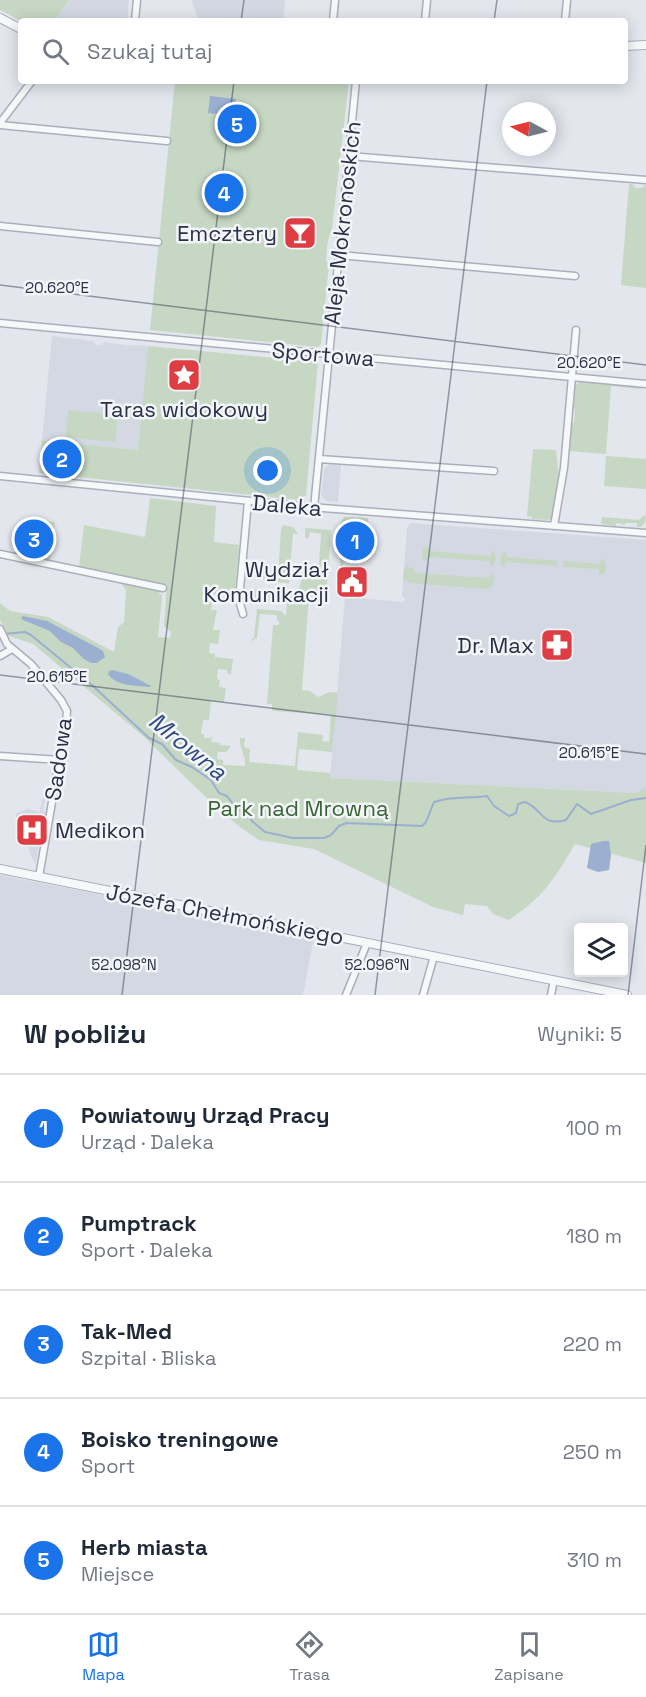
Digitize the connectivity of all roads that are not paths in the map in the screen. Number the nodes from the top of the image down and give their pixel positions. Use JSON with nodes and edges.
{"nodes":[{"id":1,"x":137,"y":0,"type":"edge"},
{"id":2,"x":335,"y":0,"type":"edge"},
{"id":3,"x":428,"y":0,"type":"edge"},
{"id":4,"x":567,"y":0,"type":"edge"},
{"id":5,"x":0,"y":18,"type":"edge"},
{"id":6,"x":135,"y":18,"type":"edge"},
{"id":7,"x":333,"y":18,"type":"edge"},
{"id":8,"x":425,"y":18,"type":"edge"},
{"id":9,"x":565,"y":18,"type":"edge"},
{"id":10,"x":18,"y":27,"type":"edge"},
{"id":11,"x":646,"y":45,"type":"edge"},
{"id":12,"x":628,"y":46,"type":"edge"},
{"id":13,"x":30,"y":84,"type":"edge"},
{"id":14,"x":356,"y":84,"type":"edge"},
{"id":15,"x":0,"y":124,"type":"edge"},
{"id":16,"x":167,"y":141,"type":"dead end"},
{"id":17,"x":349,"y":156,"type":"junction"},
{"id":18,"x":646,"y":180,"type":"edge"},
{"id":19,"x":0,"y":226,"type":"edge"},
{"id":20,"x":158,"y":242,"type":"dead end"},
{"id":21,"x":339,"y":255,"type":"junction"},
{"id":22,"x":575,"y":276,"type":"dead end"},
{"id":23,"x":0,"y":323,"type":"edge"},
{"id":24,"x":576,"y":330,"type":"dead end"},
{"id":25,"x":329,"y":355,"type":"junction"},
{"id":26,"x":572,"y":376,"type":"junction"},
{"id":27,"x":646,"y":384,"type":"edge"},
{"id":28,"x":319,"y":459,"type":"junction"},
{"id":29,"x":494,"y":471,"type":"dead end"},
{"id":30,"x":0,"y":476,"type":"edge"},
{"id":31,"x":248,"y":501,"type":"junction"},
{"id":32,"x":314,"y":508,"type":"junction"},
{"id":33,"x":554,"y":526,"type":"junction"},
{"id":34,"x":646,"y":533,"type":"edge"},
{"id":35,"x":0,"y":554,"type":"edge"},
{"id":36,"x":164,"y":588,"type":"dead end"},
{"id":37,"x":243,"y":614,"type":"dead end"},
{"id":38,"x":0,"y":630,"type":"edge"},
{"id":39,"x":12,"y":649,"type":"junction"},
{"id":40,"x":0,"y":656,"type":"edge"},
{"id":41,"x":0,"y":756,"type":"edge"},
{"id":42,"x":60,"y":760,"type":"junction"},
{"id":43,"x":0,"y":869,"type":"edge"},
{"id":44,"x":39,"y":876,"type":"junction"},
{"id":45,"x":368,"y":943,"type":"junction"},
{"id":46,"x":434,"y":956,"type":"junction"},
{"id":47,"x":554,"y":980,"type":"junction"},
{"id":48,"x":346,"y":995,"type":"edge"},
{"id":49,"x":423,"y":995,"type":"edge"},
{"id":50,"x":551,"y":995,"type":"edge"},
{"id":51,"x":627,"y":995,"type":"edge"}],
"edges":[{"from":1,"to":6,"type":"street"},
{"from":2,"to":7,"type":"street"},
{"from":3,"to":8,"type":"street"},
{"from":4,"to":9,"type":"street"},
{"from":5,"to":10,"type":"street"},
{"from":11,"to":12,"type":"street"},
{"from":13,"to":15,"type":"street"},
{"from":14,"to":17,"type":"street","name":"Aleja Mokronoskich"},
{"from":15,"to":16,"type":"street"},
{"from":17,"to":18,"type":"street"},
{"from":17,"to":21,"type":"street","name":"Aleja Mokronoskich"},
{"from":19,"to":20,"type":"street"},
{"from":21,"to":22,"type":"street"},
{"from":21,"to":25,"type":"street","name":"Aleja Mokronoskich"},
{"from":23,"to":25,"type":"street","name":"Sportowa"},
{"from":24,"to":26,"type":"street"},
{"from":25,"to":26,"type":"street","name":"Sportowa"},
{"from":25,"to":28,"type":"street","name":"Aleja Mokronoskich"},
{"from":26,"to":27,"type":"street","name":"Sportowa"},
{"from":26,"to":33,"type":"street"},
{"from":28,"to":29,"type":"street"},
{"from":28,"to":32,"type":"street","name":"Aleja Mokronoskich"},
{"from":30,"to":31,"type":"street","name":"Daleka"},
{"from":31,"to":32,"type":"street","name":"Daleka"},
{"from":31,"to":37,"type":"street"},
{"from":32,"to":33,"type":"street","name":"Daleka"},
{"from":33,"to":34,"type":"street","name":"Daleka"},
{"from":35,"to":36,"type":"street"},
{"from":38,"to":39,"type":"street","name":"Sadowa"},
{"from":39,"to":40,"type":"street"},
{"from":39,"to":42,"type":"street","name":"Sadowa"},
{"from":41,"to":42,"type":"street"},
{"from":42,"to":44,"type":"street","name":"Sadowa"},
{"from":43,"to":44,"type":"street","name":"Józefa Chełmońskiego"},
{"from":44,"to":45,"type":"street","name":"Józefa Chełmońskiego"},
{"from":45,"to":46,"type":"street","name":"Józefa Chełmońskiego"},
{"from":45,"to":48,"type":"street"},
{"from":46,"to":47,"type":"street","name":"Józefa Chełmońskiego"},
{"from":46,"to":49,"type":"street"},
{"from":47,"to":50,"type":"street"},
{"from":47,"to":51,"type":"street","name":"Józefa Chełmońskiego"}]}
